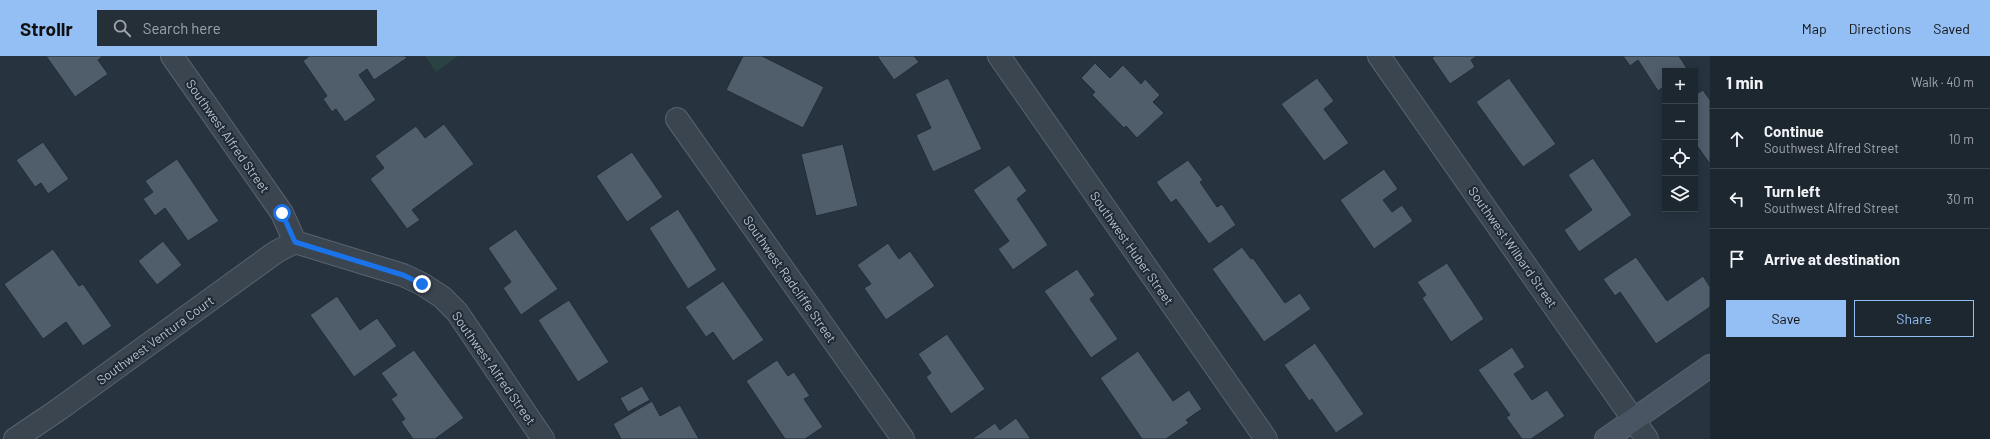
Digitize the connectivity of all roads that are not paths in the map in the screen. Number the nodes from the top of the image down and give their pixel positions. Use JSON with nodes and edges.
{"nodes":[{"id":1,"x":172,"y":56,"type":"edge"},
{"id":2,"x":999,"y":56,"type":"edge"},
{"id":3,"x":1379,"y":56,"type":"edge"},
{"id":4,"x":677,"y":119,"type":"dead end"},
{"id":5,"x":295,"y":242,"type":"junction"},
{"id":6,"x":1710,"y":366,"type":"edge"},
{"id":7,"x":1634,"y":420,"type":"junction"},
{"id":8,"x":15,"y":439,"type":"edge"},
{"id":9,"x":543,"y":439,"type":"edge"},
{"id":10,"x":903,"y":439,"type":"edge"},
{"id":11,"x":1266,"y":439,"type":"edge"},
{"id":12,"x":1606,"y":439,"type":"edge"},
{"id":13,"x":1647,"y":439,"type":"edge"}],
"edges":[{"from":1,"to":5,"type":"street","name":"Southwest Alfred Street"},
{"from":2,"to":11,"type":"street","name":"Southwest Huber Street"},
{"from":3,"to":7,"type":"street","name":"Southwest Wilbard Street"},
{"from":4,"to":10,"type":"street","name":"Southwest Radcliffe Street"},
{"from":5,"to":8,"type":"street","name":"Southwest Ventura Court"},
{"from":5,"to":9,"type":"street","name":"Southwest Alfred Street"},
{"from":6,"to":7,"type":"street"},
{"from":7,"to":12,"type":"street"},
{"from":7,"to":13,"type":"street","name":"Southwest Wilbard Street"}]}
